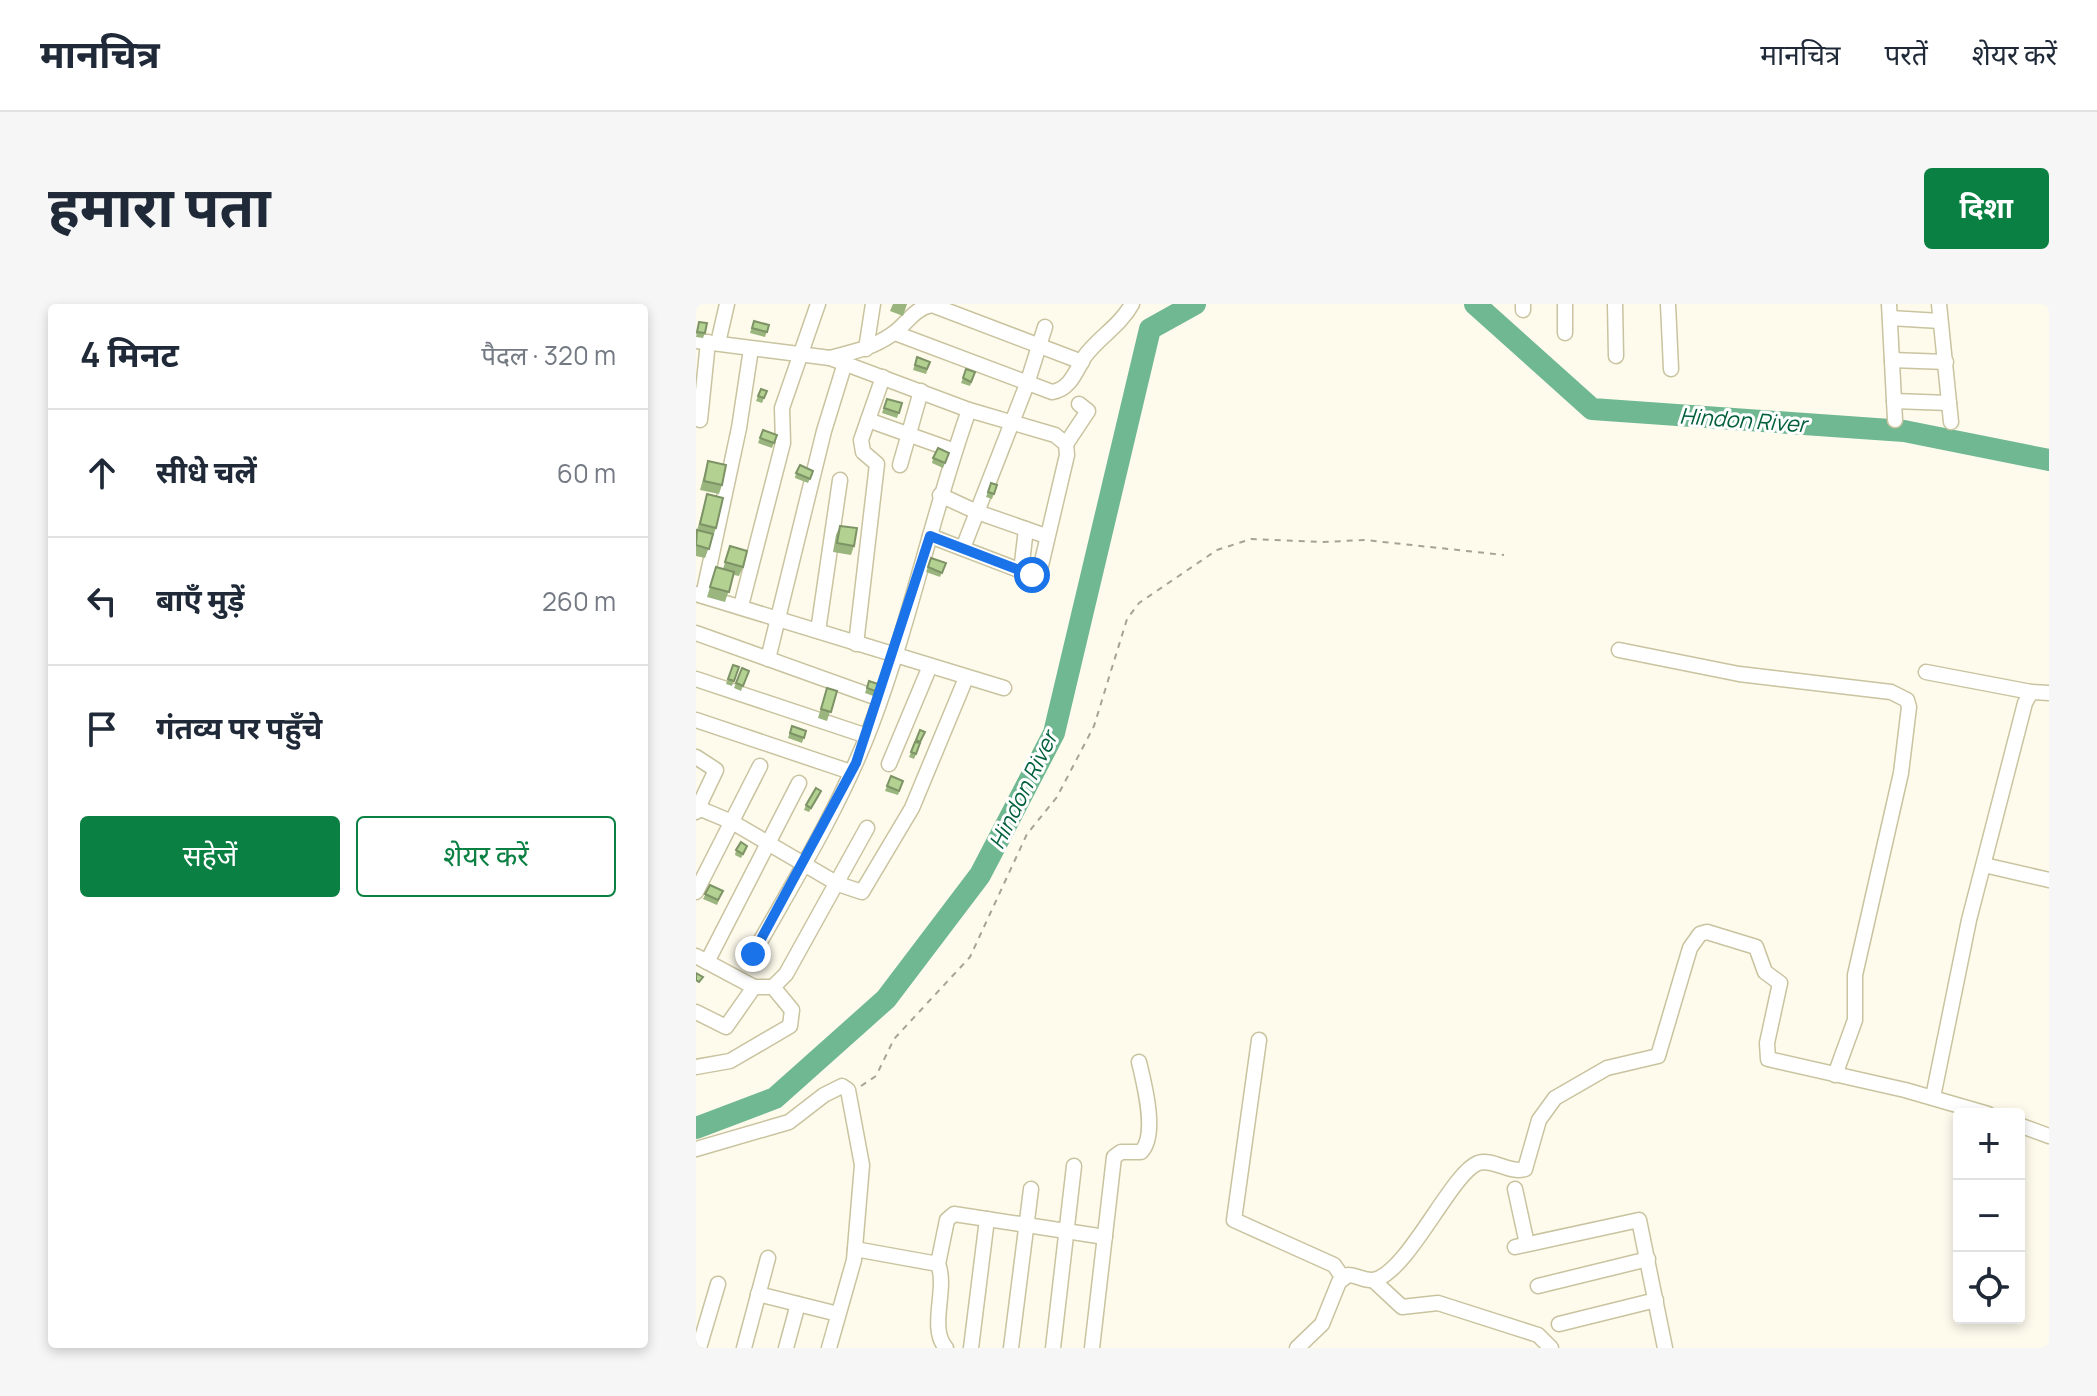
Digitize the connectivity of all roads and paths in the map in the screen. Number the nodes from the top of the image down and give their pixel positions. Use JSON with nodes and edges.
{"nodes":[{"id":1,"x":727,"y":304,"type":"edge"},
{"id":2,"x":818,"y":304,"type":"edge"},
{"id":3,"x":873,"y":304,"type":"edge"},
{"id":4,"x":1132,"y":304,"type":"edge"},
{"id":5,"x":1565,"y":304,"type":"edge"},
{"id":6,"x":1615,"y":304,"type":"edge"},
{"id":7,"x":1668,"y":304,"type":"edge"},
{"id":8,"x":1939,"y":304,"type":"edge"},
{"id":9,"x":1889,"y":311,"type":"edge"},
{"id":10,"x":1940,"y":321,"type":"junction"},
{"id":11,"x":1045,"y":327,"type":"dead end"},
{"id":12,"x":895,"y":333,"type":"junction"},
{"id":13,"x":1565,"y":333,"type":"dead end"},
{"id":14,"x":707,"y":342,"type":"edge"},
{"id":15,"x":1041,"y":343,"type":"junction"},
{"id":16,"x":751,"y":349,"type":"junction"},
{"id":17,"x":866,"y":349,"type":"junction"},
{"id":18,"x":799,"y":353,"type":"junction"},
{"id":19,"x":1616,"y":356,"type":"dead end"},
{"id":20,"x":830,"y":358,"type":"junction"},
{"id":21,"x":1892,"y":360,"type":"junction"},
{"id":22,"x":1082,"y":362,"type":"junction"},
{"id":23,"x":1946,"y":362,"type":"junction"},
{"id":24,"x":845,"y":363,"type":"junction"},
{"id":25,"x":1671,"y":369,"type":"dead end"},
{"id":26,"x":883,"y":377,"type":"junction"},
{"id":27,"x":1027,"y":384,"type":"junction"},
{"id":28,"x":921,"y":391,"type":"junction"},
{"id":29,"x":1894,"y":401,"type":"junction"},
{"id":30,"x":1949,"y":403,"type":"junction"},
{"id":31,"x":1079,"y":404,"type":"dead end"},
{"id":32,"x":969,"y":410,"type":"junction"},
{"id":33,"x":700,"y":420,"type":"dead end"},
{"id":34,"x":868,"y":420,"type":"junction"},
{"id":35,"x":1010,"y":420,"type":"junction"},
{"id":36,"x":1895,"y":420,"type":"dead end"},
{"id":37,"x":1951,"y":422,"type":"dead end"},
{"id":38,"x":909,"y":434,"type":"junction"},
{"id":39,"x":1066,"y":444,"type":"junction"},
{"id":40,"x":955,"y":451,"type":"junction"},
{"id":41,"x":900,"y":465,"type":"dead end"},
{"id":42,"x":840,"y":480,"type":"dead end"},
{"id":43,"x":940,"y":495,"type":"junction"},
{"id":44,"x":977,"y":512,"type":"junction"},
{"id":45,"x":1026,"y":529,"type":"junction"},
{"id":46,"x":930,"y":536,"type":"junction"},
{"id":47,"x":1046,"y":536,"type":"junction"},
{"id":48,"x":963,"y":548,"type":"junction"},
{"id":49,"x":1504,"y":555,"type":"dead end"},
{"id":50,"x":1021,"y":571,"type":"junction"},
{"id":51,"x":700,"y":595,"type":"edge"},
{"id":52,"x":741,"y":606,"type":"junction"},
{"id":53,"x":780,"y":619,"type":"junction"},
{"id":54,"x":818,"y":631,"type":"junction"},
{"id":55,"x":696,"y":633,"type":"edge"},
{"id":56,"x":856,"y":644,"type":"junction"},
{"id":57,"x":1619,"y":650,"type":"dead end"},
{"id":58,"x":894,"y":654,"type":"junction"},
{"id":59,"x":768,"y":659,"type":"junction"},
{"id":60,"x":930,"y":666,"type":"junction"},
{"id":61,"x":1926,"y":672,"type":"dead end"},
{"id":62,"x":966,"y":678,"type":"junction"},
{"id":63,"x":696,"y":679,"type":"edge"},
{"id":64,"x":1004,"y":688,"type":"dead end"},
{"id":65,"x":2031,"y":692,"type":"junction"},
{"id":66,"x":2049,"y":693,"type":"edge"},
{"id":67,"x":880,"y":699,"type":"junction"},
{"id":68,"x":696,"y":720,"type":"edge"},
{"id":69,"x":867,"y":736,"type":"junction"},
{"id":70,"x":696,"y":757,"type":"edge"},
{"id":71,"x":889,"y":764,"type":"dead end"},
{"id":72,"x":760,"y":766,"type":"dead end"},
{"id":73,"x":851,"y":772,"type":"junction"},
{"id":74,"x":799,"y":783,"type":"dead end"},
{"id":75,"x":697,"y":809,"type":"edge"},
{"id":76,"x":732,"y":822,"type":"junction"},
{"id":77,"x":867,"y":828,"type":"dead end"},
{"id":78,"x":767,"y":842,"type":"junction"},
{"id":79,"x":804,"y":864,"type":"junction"},
{"id":80,"x":1984,"y":865,"type":"junction"},
{"id":81,"x":2049,"y":880,"type":"edge"},
{"id":82,"x":838,"y":884,"type":"junction"},
{"id":83,"x":696,"y":892,"type":"edge"},
{"id":84,"x":753,"y":954,"type":"dead end"},
{"id":85,"x":702,"y":959,"type":"edge"},
{"id":86,"x":754,"y":987,"type":"junction"},
{"id":87,"x":773,"y":987,"type":"junction"},
{"id":88,"x":696,"y":1012,"type":"edge"},
{"id":89,"x":1259,"y":1040,"type":"dead end"},
{"id":90,"x":1139,"y":1062,"type":"dead end"},
{"id":91,"x":696,"y":1067,"type":"edge"},
{"id":92,"x":1835,"y":1075,"type":"junction"},
{"id":93,"x":848,"y":1090,"type":"junction"},
{"id":94,"x":1933,"y":1097,"type":"junction"},
{"id":95,"x":1969,"y":1108,"type":"edge"},
{"id":96,"x":2025,"y":1127,"type":"edge"},
{"id":97,"x":2049,"y":1136,"type":"edge"},
{"id":98,"x":696,"y":1149,"type":"edge"},
{"id":99,"x":1074,"y":1166,"type":"dead end"},
{"id":100,"x":1031,"y":1189,"type":"dead end"},
{"id":101,"x":1515,"y":1189,"type":"dead end"},
{"id":102,"x":987,"y":1219,"type":"junction"},
{"id":103,"x":1027,"y":1225,"type":"junction"},
{"id":104,"x":1066,"y":1231,"type":"junction"},
{"id":105,"x":1105,"y":1237,"type":"junction"},
{"id":106,"x":855,"y":1249,"type":"junction"},
{"id":107,"x":768,"y":1258,"type":"dead end"},
{"id":108,"x":1648,"y":1259,"type":"junction"},
{"id":109,"x":938,"y":1264,"type":"junction"},
{"id":110,"x":1343,"y":1278,"type":"junction"},
{"id":111,"x":1373,"y":1280,"type":"junction"},
{"id":112,"x":718,"y":1284,"type":"dead end"},
{"id":113,"x":1538,"y":1286,"type":"dead end"},
{"id":114,"x":758,"y":1294,"type":"junction"},
{"id":115,"x":1656,"y":1300,"type":"junction"},
{"id":116,"x":798,"y":1304,"type":"junction"},
{"id":117,"x":838,"y":1314,"type":"junction"},
{"id":118,"x":1559,"y":1324,"type":"dead end"},
{"id":119,"x":1549,"y":1347,"type":"edge"},
{"id":120,"x":699,"y":1348,"type":"edge"},
{"id":121,"x":744,"y":1348,"type":"edge"},
{"id":122,"x":786,"y":1348,"type":"edge"},
{"id":123,"x":829,"y":1348,"type":"edge"},
{"id":124,"x":946,"y":1348,"type":"edge"},
{"id":125,"x":971,"y":1348,"type":"edge"},
{"id":126,"x":1011,"y":1348,"type":"edge"},
{"id":127,"x":1053,"y":1348,"type":"edge"},
{"id":128,"x":1092,"y":1348,"type":"edge"},
{"id":129,"x":1297,"y":1348,"type":"edge"},
{"id":130,"x":1663,"y":1348,"type":"edge"}],
"edges":[{"from":1,"to":14,"type":"street"},
{"from":2,"to":18,"type":"street"},
{"from":3,"to":17,"type":"street"},
{"from":4,"to":22,"type":"street"},
{"from":5,"to":13,"type":"street"},
{"from":6,"to":19,"type":"street"},
{"from":7,"to":25,"type":"street"},
{"from":8,"to":10,"type":"street"},
{"from":9,"to":10,"type":"street"},
{"from":9,"to":21,"type":"street"},
{"from":10,"to":23,"type":"street"},
{"from":11,"to":15,"type":"street"},
{"from":12,"to":15,"type":"street"},
{"from":12,"to":17,"type":"street"},
{"from":12,"to":27,"type":"street"},
{"from":14,"to":16,"type":"street"},
{"from":14,"to":33,"type":"street"},
{"from":15,"to":22,"type":"street"},
{"from":15,"to":27,"type":"street"},
{"from":16,"to":18,"type":"street"},
{"from":16,"to":51,"type":"street"},
{"from":17,"to":20,"type":"street"},
{"from":18,"to":20,"type":"street"},
{"from":18,"to":52,"type":"street"},
{"from":20,"to":24,"type":"street"},
{"from":21,"to":23,"type":"street"},
{"from":21,"to":29,"type":"street"},
{"from":22,"to":27,"type":"street"},
{"from":23,"to":30,"type":"street"},
{"from":24,"to":26,"type":"street"},
{"from":24,"to":53,"type":"street"},
{"from":26,"to":28,"type":"street"},
{"from":26,"to":34,"type":"street"},
{"from":27,"to":35,"type":"street"},
{"from":28,"to":32,"type":"street"},
{"from":28,"to":38,"type":"street"},
{"from":29,"to":30,"type":"street"},
{"from":29,"to":36,"type":"street"},
{"from":30,"to":37,"type":"street"},
{"from":31,"to":39,"type":"street"},
{"from":32,"to":35,"type":"street"},
{"from":32,"to":40,"type":"street"},
{"from":34,"to":38,"type":"street"},
{"from":34,"to":56,"type":"street"},
{"from":35,"to":39,"type":"street"},
{"from":35,"to":44,"type":"street"},
{"from":38,"to":40,"type":"street"},
{"from":38,"to":41,"type":"street"},
{"from":39,"to":47,"type":"street"},
{"from":40,"to":43,"type":"street"},
{"from":42,"to":54,"type":"street"},
{"from":43,"to":44,"type":"street"},
{"from":43,"to":46,"type":"street"},
{"from":44,"to":45,"type":"street"},
{"from":44,"to":48,"type":"street"},
{"from":45,"to":47,"type":"street"},
{"from":45,"to":50,"type":"street"},
{"from":46,"to":48,"type":"street"},
{"from":46,"to":58,"type":"street"},
{"from":47,"to":50,"type":"street"},
{"from":48,"to":50,"type":"street"},
{"from":49,"to":93,"type":"path"},
{"from":51,"to":52,"type":"street"},
{"from":52,"to":53,"type":"street"},
{"from":53,"to":54,"type":"street"},
{"from":53,"to":59,"type":"street"},
{"from":54,"to":56,"type":"street"},
{"from":55,"to":59,"type":"street"},
{"from":56,"to":58,"type":"street"},
{"from":57,"to":92,"type":"street"},
{"from":58,"to":60,"type":"street"},
{"from":58,"to":67,"type":"street"},
{"from":59,"to":67,"type":"street"},
{"from":60,"to":62,"type":"street"},
{"from":60,"to":71,"type":"street"},
{"from":61,"to":65,"type":"street"},
{"from":62,"to":64,"type":"street"},
{"from":62,"to":82,"type":"street"},
{"from":63,"to":69,"type":"street"},
{"from":65,"to":66,"type":"street"},
{"from":65,"to":80,"type":"street"},
{"from":67,"to":69,"type":"street"},
{"from":68,"to":73,"type":"street"},
{"from":69,"to":73,"type":"street"},
{"from":70,"to":75,"type":"street"},
{"from":72,"to":76,"type":"street"},
{"from":73,"to":79,"type":"street"},
{"from":74,"to":78,"type":"street"},
{"from":75,"to":76,"type":"street"},
{"from":76,"to":78,"type":"street"},
{"from":76,"to":83,"type":"street"},
{"from":77,"to":82,"type":"street"},
{"from":78,"to":79,"type":"street"},
{"from":78,"to":85,"type":"street"},
{"from":79,"to":82,"type":"street"},
{"from":79,"to":84,"type":"street"},
{"from":80,"to":81,"type":"street"},
{"from":80,"to":94,"type":"street"},
{"from":82,"to":87,"type":"street"},
{"from":85,"to":86,"type":"street"},
{"from":86,"to":87,"type":"street"},
{"from":86,"to":88,"type":"street"},
{"from":87,"to":91,"type":"street"},
{"from":89,"to":110,"type":"street"},
{"from":90,"to":105,"type":"street"},
{"from":92,"to":94,"type":"street"},
{"from":92,"to":111,"type":"street"},
{"from":93,"to":98,"type":"street"},
{"from":93,"to":106,"type":"street"},
{"from":94,"to":95,"type":"street"},
{"from":96,"to":97,"type":"street"},
{"from":99,"to":104,"type":"street"},
{"from":100,"to":103,"type":"street"},
{"from":101,"to":108,"type":"street"},
{"from":102,"to":103,"type":"street"},
{"from":102,"to":109,"type":"street"},
{"from":102,"to":125,"type":"street"},
{"from":103,"to":104,"type":"street"},
{"from":103,"to":126,"type":"street"},
{"from":104,"to":105,"type":"street"},
{"from":104,"to":127,"type":"street"},
{"from":105,"to":128,"type":"street"},
{"from":106,"to":109,"type":"street"},
{"from":106,"to":117,"type":"street"},
{"from":107,"to":114,"type":"street"},
{"from":108,"to":113,"type":"street"},
{"from":108,"to":115,"type":"street"},
{"from":109,"to":124,"type":"street"},
{"from":110,"to":111,"type":"street"},
{"from":110,"to":129,"type":"street"},
{"from":111,"to":119,"type":"street"},
{"from":112,"to":120,"type":"street"},
{"from":114,"to":116,"type":"street"},
{"from":114,"to":121,"type":"street"},
{"from":115,"to":118,"type":"street"},
{"from":115,"to":130,"type":"street"},
{"from":116,"to":117,"type":"street"},
{"from":116,"to":122,"type":"street"},
{"from":117,"to":123,"type":"street"}]}
